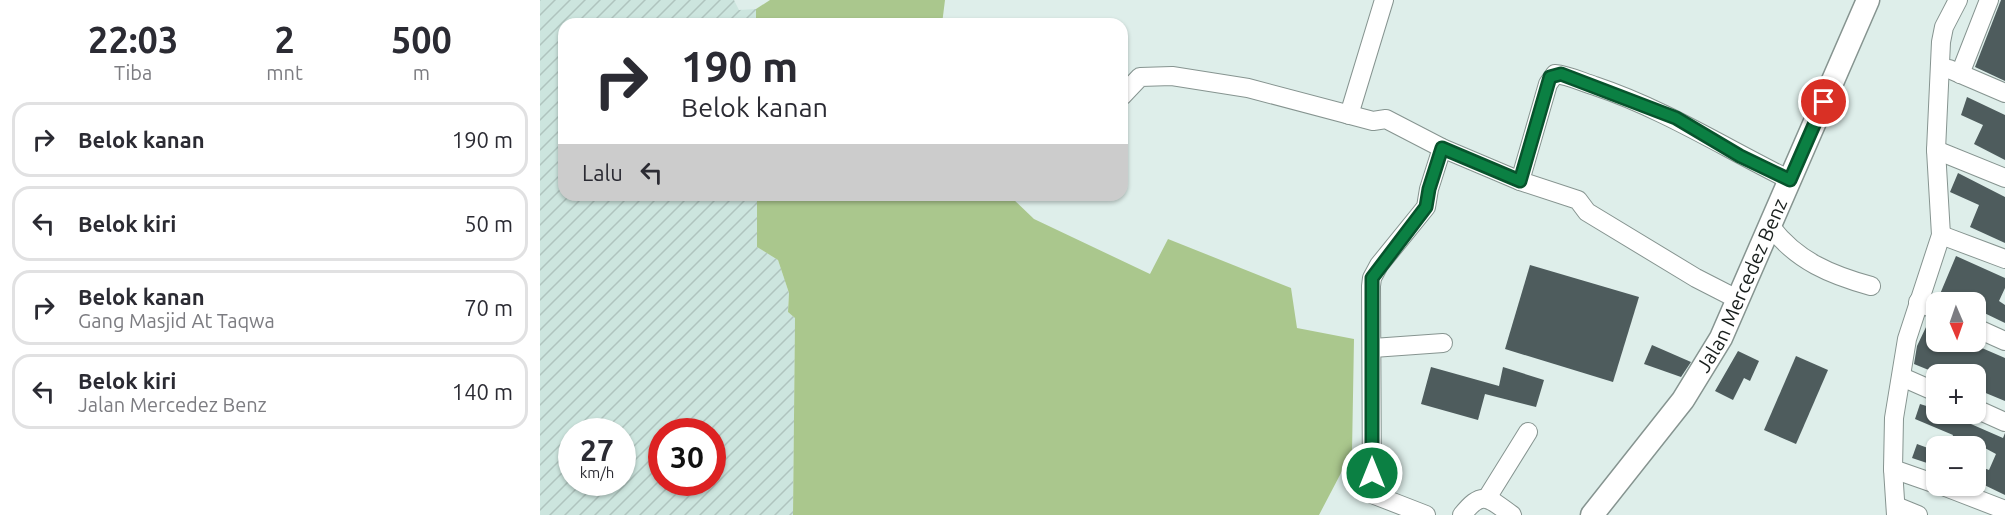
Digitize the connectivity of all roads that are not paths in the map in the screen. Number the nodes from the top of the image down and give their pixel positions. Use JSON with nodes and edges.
{"nodes":[{"id":1,"x":1384,"y":0,"type":"edge"},
{"id":2,"x":1868,"y":0,"type":"edge"},
{"id":3,"x":1958,"y":0,"type":"edge"},
{"id":4,"x":1989,"y":0,"type":"edge"},
{"id":5,"x":1940,"y":66,"type":"junction"},
{"id":6,"x":1960,"y":74,"type":"junction"},
{"id":7,"x":1128,"y":90,"type":"edge"},
{"id":8,"x":2005,"y":93,"type":"edge"},
{"id":9,"x":1349,"y":115,"type":"junction"},
{"id":10,"x":1442,"y":148,"type":"junction"},
{"id":11,"x":1936,"y":150,"type":"junction"},
{"id":12,"x":2005,"y":178,"type":"edge"},
{"id":13,"x":1790,"y":180,"type":"junction"},
{"id":14,"x":1520,"y":181,"type":"junction"},
{"id":15,"x":1771,"y":227,"type":"junction"},
{"id":16,"x":1941,"y":235,"type":"junction"},
{"id":17,"x":2005,"y":259,"type":"edge"},
{"id":18,"x":1871,"y":286,"type":"dead end"},
{"id":19,"x":1739,"y":300,"type":"junction"},
{"id":20,"x":1918,"y":302,"type":"junction"},
{"id":21,"x":1926,"y":306,"type":"edge"},
{"id":22,"x":1986,"y":332,"type":"edge"},
{"id":23,"x":2005,"y":341,"type":"edge"},
{"id":24,"x":1443,"y":343,"type":"dead end"},
{"id":25,"x":1373,"y":348,"type":"junction"},
{"id":26,"x":1902,"y":377,"type":"junction"},
{"id":27,"x":1926,"y":388,"type":"edge"},
{"id":28,"x":1986,"y":413,"type":"edge"},
{"id":29,"x":2005,"y":422,"type":"edge"},
{"id":30,"x":1528,"y":432,"type":"dead end"},
{"id":31,"x":1893,"y":469,"type":"junction"},
{"id":32,"x":1926,"y":481,"type":"edge"},
{"id":33,"x":1969,"y":496,"type":"edge"},
{"id":34,"x":1487,"y":498,"type":"junction"},
{"id":35,"x":2005,"y":510,"type":"edge"},
{"id":36,"x":1896,"y":511,"type":"edge"},
{"id":37,"x":1426,"y":515,"type":"edge"},
{"id":38,"x":1462,"y":515,"type":"edge"},
{"id":39,"x":1512,"y":515,"type":"edge"},
{"id":40,"x":1592,"y":515,"type":"edge"},
{"id":41,"x":1918,"y":515,"type":"edge"}],
"edges":[{"from":1,"to":9,"type":"street"},
{"from":2,"to":13,"type":"main road","name":"Jalan Mercedez Benz"},
{"from":3,"to":5,"type":"street"},
{"from":4,"to":6,"type":"street"},
{"from":5,"to":6,"type":"street"},
{"from":5,"to":11,"type":"street"},
{"from":6,"to":8,"type":"street"},
{"from":7,"to":9,"type":"street"},
{"from":9,"to":10,"type":"street"},
{"from":10,"to":14,"type":"street"},
{"from":10,"to":25,"type":"street"},
{"from":11,"to":12,"type":"street"},
{"from":11,"to":16,"type":"street"},
{"from":13,"to":14,"type":"street"},
{"from":13,"to":15,"type":"main road","name":"Jalan Mercedez Benz"},
{"from":14,"to":19,"type":"street"},
{"from":15,"to":18,"type":"street"},
{"from":15,"to":19,"type":"main road","name":"Jalan Mercedez Benz"},
{"from":16,"to":17,"type":"street"},
{"from":16,"to":20,"type":"street"},
{"from":19,"to":40,"type":"main road","name":"Jalan Mercedez Benz"},
{"from":20,"to":21,"type":"street"},
{"from":20,"to":26,"type":"street"},
{"from":22,"to":23,"type":"street"},
{"from":24,"to":25,"type":"street"},
{"from":25,"to":37,"type":"street"},
{"from":26,"to":27,"type":"street"},
{"from":26,"to":31,"type":"street"},
{"from":28,"to":29,"type":"street"},
{"from":30,"to":34,"type":"street"},
{"from":31,"to":32,"type":"street"},
{"from":31,"to":36,"type":"street"},
{"from":33,"to":35,"type":"street"},
{"from":34,"to":38,"type":"street"},
{"from":34,"to":39,"type":"street"},
{"from":36,"to":41,"type":"street"}]}
